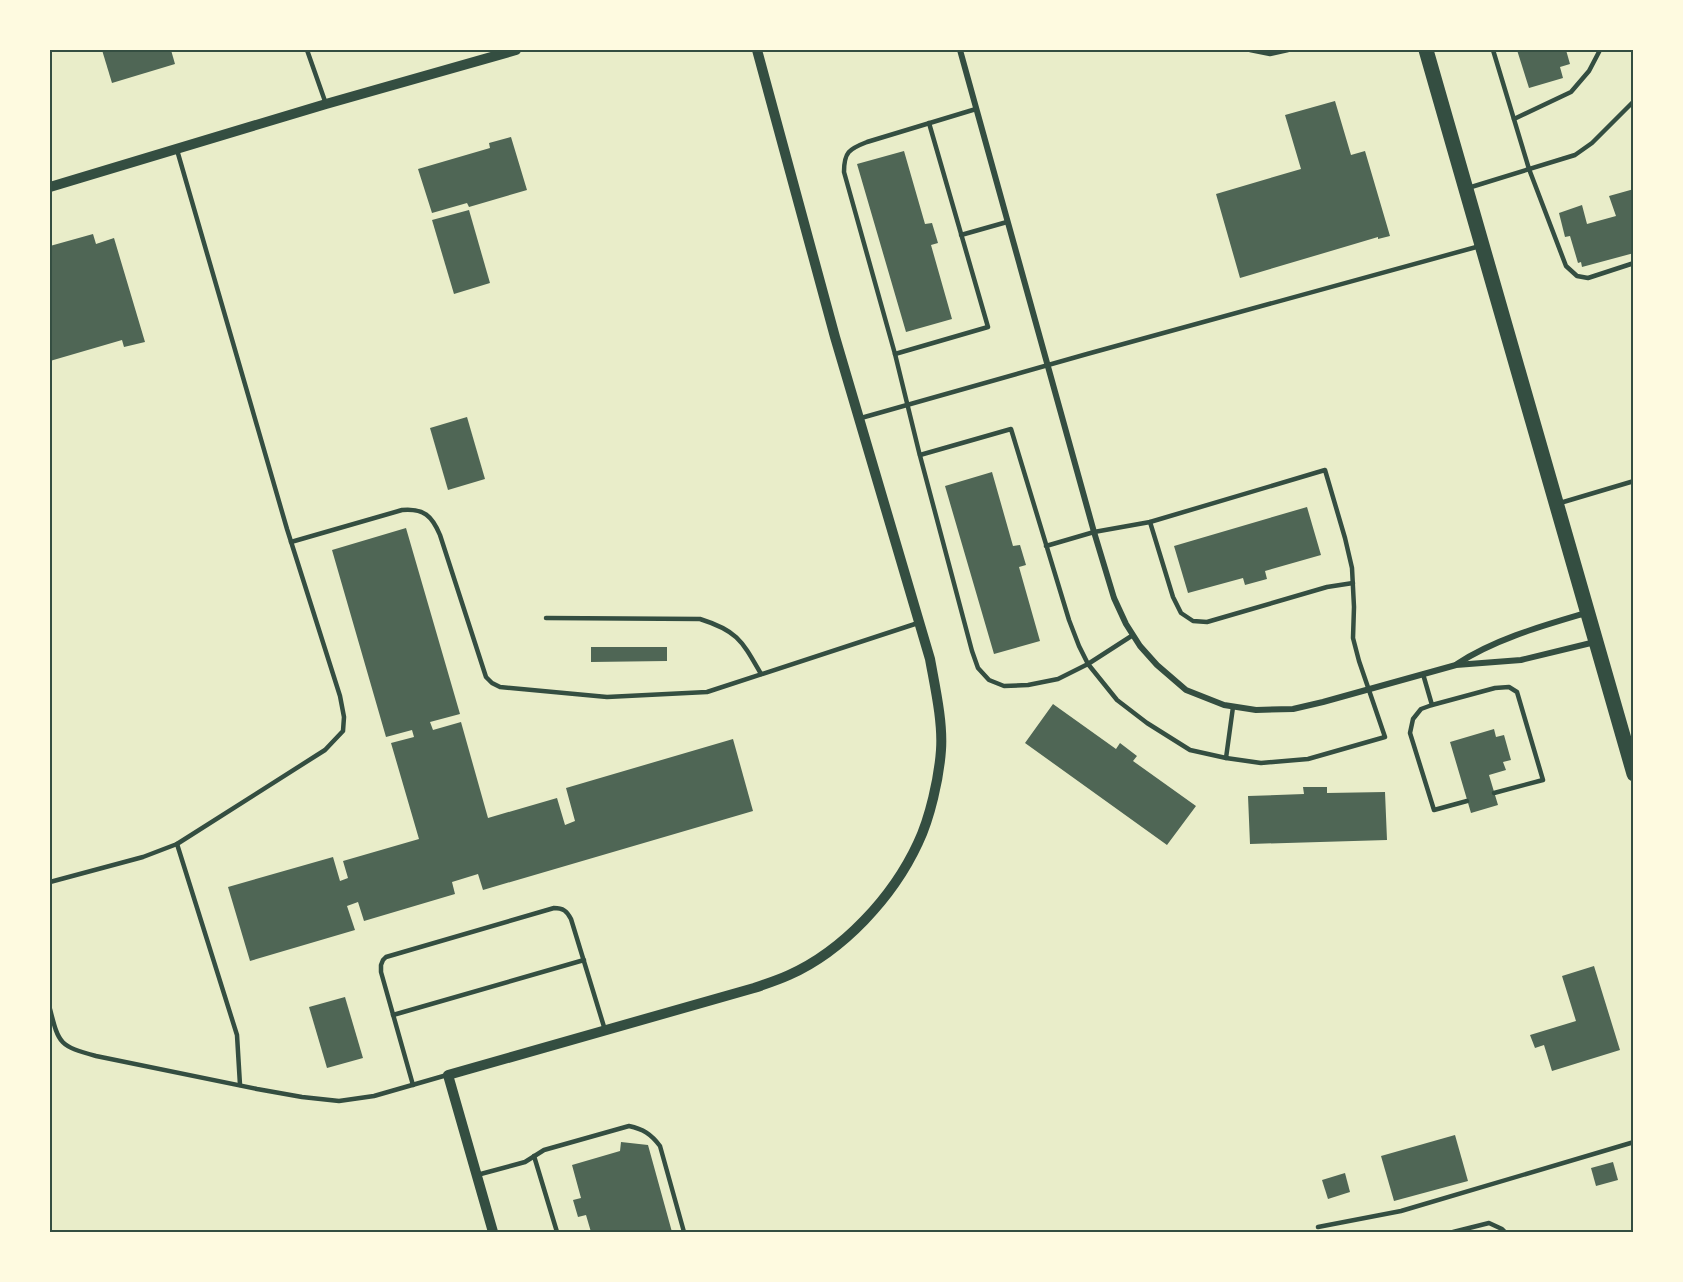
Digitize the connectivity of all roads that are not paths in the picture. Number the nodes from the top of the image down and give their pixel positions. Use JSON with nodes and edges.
{"nodes":[{"id":1,"x":307,"y":50,"type":"edge"},
{"id":2,"x":516,"y":50,"type":"edge"},
{"id":3,"x":757,"y":50,"type":"edge"},
{"id":4,"x":960,"y":50,"type":"edge"},
{"id":5,"x":1250,"y":50,"type":"edge"},
{"id":6,"x":1288,"y":50,"type":"edge"},
{"id":7,"x":1426,"y":50,"type":"edge"},
{"id":8,"x":1493,"y":50,"type":"edge"},
{"id":9,"x":1600,"y":50,"type":"edge"},
{"id":10,"x":1634,"y":102,"type":"edge"},
{"id":11,"x":326,"y":104,"type":"junction"},
{"id":12,"x":976,"y":109,"type":"junction"},
{"id":13,"x":1514,"y":119,"type":"junction"},
{"id":14,"x":929,"y":123,"type":"junction"},
{"id":15,"x":177,"y":150,"type":"junction"},
{"id":16,"x":1529,"y":169,"type":"junction"},
{"id":17,"x":50,"y":187,"type":"edge"},
{"id":18,"x":1466,"y":188,"type":"junction"},
{"id":19,"x":1007,"y":222,"type":"junction"},
{"id":20,"x":962,"y":235,"type":"junction"},
{"id":21,"x":1482,"y":245,"type":"junction"},
{"id":22,"x":1634,"y":263,"type":"edge"},
{"id":23,"x":895,"y":354,"type":"junction"},
{"id":24,"x":1047,"y":365,"type":"junction"},
{"id":25,"x":908,"y":405,"type":"junction"},
{"id":26,"x":859,"y":419,"type":"junction"},
{"id":27,"x":920,"y":455,"type":"junction"},
{"id":28,"x":1634,"y":482,"type":"edge"},
{"id":29,"x":1557,"y":504,"type":"junction"},
{"id":30,"x":1150,"y":522,"type":"junction"},
{"id":31,"x":1094,"y":532,"type":"junction"},
{"id":32,"x":291,"y":542,"type":"junction"},
{"id":33,"x":1046,"y":546,"type":"junction"},
{"id":34,"x":1353,"y":583,"type":"junction"},
{"id":35,"x":1588,"y":613,"type":"junction"},
{"id":36,"x":546,"y":618,"type":"dead end"},
{"id":37,"x":919,"y":623,"type":"junction"},
{"id":38,"x":1133,"y":635,"type":"junction"},
{"id":39,"x":1596,"y":642,"type":"junction"},
{"id":40,"x":1088,"y":664,"type":"junction"},
{"id":41,"x":1456,"y":664,"type":"junction"},
{"id":42,"x":761,"y":674,"type":"junction"},
{"id":43,"x":1423,"y":674,"type":"junction"},
{"id":44,"x":1369,"y":689,"type":"junction"},
{"id":45,"x":1432,"y":705,"type":"junction"},
{"id":46,"x":1233,"y":707,"type":"junction"},
{"id":47,"x":1226,"y":758,"type":"junction"},
{"id":48,"x":1634,"y":774,"type":"edge"},
{"id":49,"x":1494,"y":793,"type":"dead end"},
{"id":50,"x":1467,"y":801,"type":"dead end"},
{"id":51,"x":177,"y":844,"type":"junction"},
{"id":52,"x":50,"y":882,"type":"edge"},
{"id":53,"x":584,"y":960,"type":"junction"},
{"id":54,"x":50,"y":1009,"type":"edge"},
{"id":55,"x":393,"y":1015,"type":"junction"},
{"id":56,"x":606,"y":1031,"type":"junction"},
{"id":57,"x":448,"y":1075,"type":"junction"},
{"id":58,"x":240,"y":1085,"type":"junction"},
{"id":59,"x":413,"y":1085,"type":"junction"},
{"id":60,"x":1634,"y":1142,"type":"edge"},
{"id":61,"x":534,"y":1156,"type":"junction"},
{"id":62,"x":477,"y":1175,"type":"junction"},
{"id":63,"x":1318,"y":1227,"type":"dead end"},
{"id":64,"x":493,"y":1233,"type":"edge"},
{"id":65,"x":557,"y":1233,"type":"edge"},
{"id":66,"x":684,"y":1233,"type":"edge"},
{"id":67,"x":1453,"y":1233,"type":"edge"},
{"id":68,"x":1505,"y":1233,"type":"edge"}],
"edges":[{"from":1,"to":11,"type":"lane"},
{"from":2,"to":11,"type":"street"},
{"from":3,"to":26,"type":"street"},
{"from":4,"to":12,"type":"street"},
{"from":5,"to":6,"type":"lane"},
{"from":7,"to":18,"type":"main road"},
{"from":8,"to":13,"type":"lane"},
{"from":9,"to":13,"type":"lane"},
{"from":10,"to":16,"type":"lane"},
{"from":11,"to":15,"type":"street"},
{"from":12,"to":14,"type":"lane"},
{"from":12,"to":19,"type":"street"},
{"from":13,"to":16,"type":"lane"},
{"from":14,"to":20,"type":"lane"},
{"from":14,"to":23,"type":"lane"},
{"from":15,"to":17,"type":"street"},
{"from":15,"to":32,"type":"lane"},
{"from":16,"to":18,"type":"lane"},
{"from":16,"to":22,"type":"lane"},
{"from":18,"to":21,"type":"main road"},
{"from":19,"to":20,"type":"lane"},
{"from":19,"to":24,"type":"street"},
{"from":20,"to":23,"type":"lane"},
{"from":21,"to":24,"type":"lane"},
{"from":21,"to":29,"type":"main road"},
{"from":23,"to":25,"type":"lane"},
{"from":24,"to":25,"type":"lane"},
{"from":24,"to":31,"type":"street"},
{"from":25,"to":26,"type":"lane"},
{"from":25,"to":27,"type":"lane"},
{"from":26,"to":37,"type":"street"},
{"from":27,"to":33,"type":"lane"},
{"from":27,"to":40,"type":"lane"},
{"from":28,"to":29,"type":"lane"},
{"from":29,"to":35,"type":"main road"},
{"from":30,"to":31,"type":"lane"},
{"from":30,"to":34,"type":"lane"},
{"from":30,"to":34,"type":"lane"},
{"from":31,"to":33,"type":"lane"},
{"from":31,"to":38,"type":"street"},
{"from":32,"to":42,"type":"lane"},
{"from":32,"to":51,"type":"lane"},
{"from":33,"to":40,"type":"lane"},
{"from":34,"to":44,"type":"lane"},
{"from":35,"to":39,"type":"main road"},
{"from":35,"to":41,"type":"street"},
{"from":36,"to":42,"type":"lane"},
{"from":37,"to":42,"type":"lane"},
{"from":37,"to":56,"type":"street"},
{"from":38,"to":40,"type":"lane"},
{"from":38,"to":46,"type":"street"},
{"from":39,"to":41,"type":"street"},
{"from":39,"to":48,"type":"main road"},
{"from":40,"to":47,"type":"lane"},
{"from":41,"to":43,"type":"street"},
{"from":43,"to":44,"type":"street"},
{"from":43,"to":45,"type":"lane"},
{"from":44,"to":46,"type":"street"},
{"from":44,"to":47,"type":"lane"},
{"from":45,"to":49,"type":"lane"},
{"from":45,"to":50,"type":"lane"},
{"from":46,"to":47,"type":"lane"},
{"from":51,"to":52,"type":"lane"},
{"from":51,"to":58,"type":"lane"},
{"from":53,"to":55,"type":"lane"},
{"from":53,"to":55,"type":"lane"},
{"from":53,"to":56,"type":"lane"},
{"from":54,"to":58,"type":"lane"},
{"from":55,"to":59,"type":"lane"},
{"from":56,"to":57,"type":"street"},
{"from":57,"to":59,"type":"lane"},
{"from":57,"to":62,"type":"street"},
{"from":58,"to":59,"type":"lane"},
{"from":60,"to":63,"type":"lane"},
{"from":61,"to":62,"type":"lane"},
{"from":61,"to":65,"type":"lane"},
{"from":61,"to":66,"type":"lane"},
{"from":62,"to":64,"type":"street"},
{"from":67,"to":68,"type":"lane"}]}
